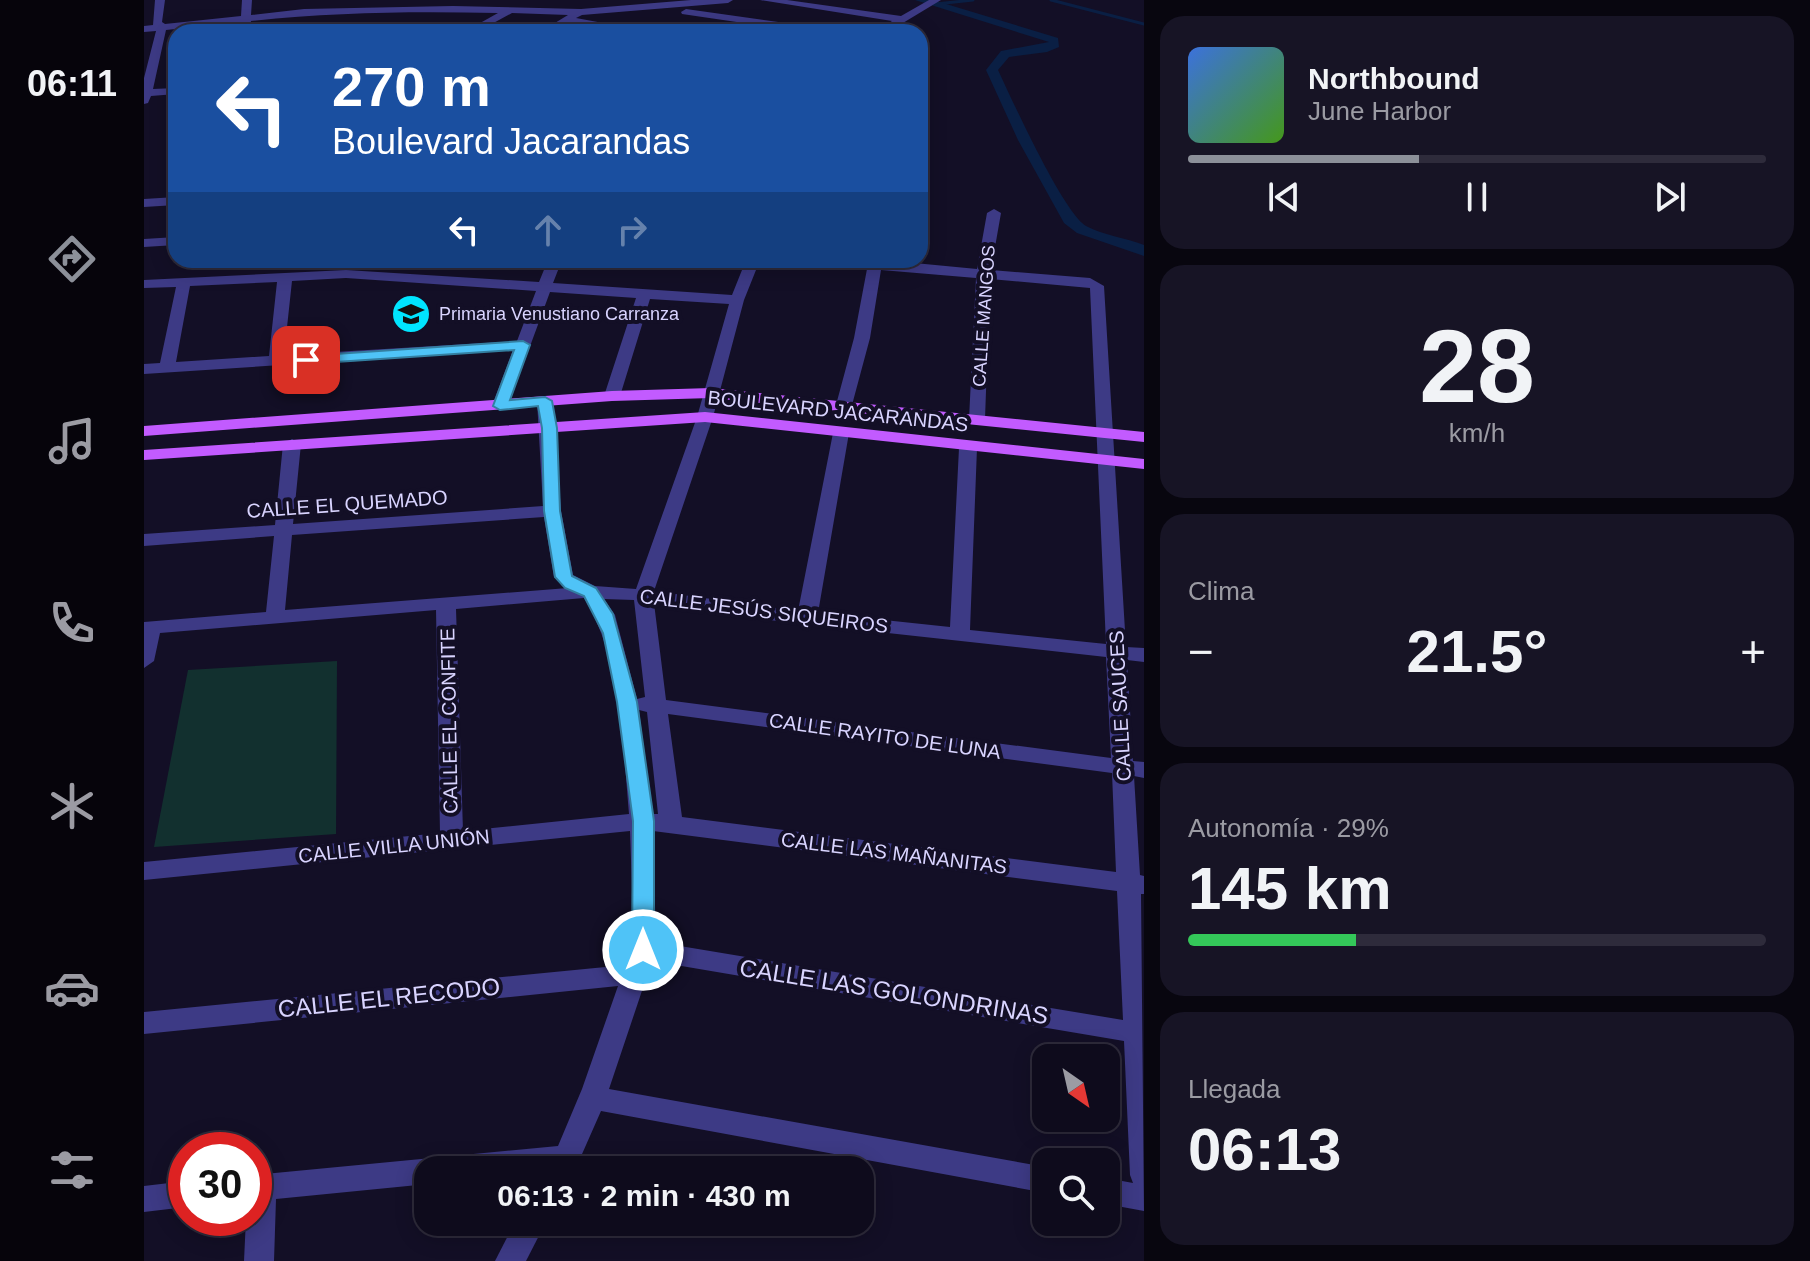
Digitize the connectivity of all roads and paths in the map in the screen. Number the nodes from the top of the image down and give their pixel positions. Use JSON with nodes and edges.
{"nodes":[{"id":1,"x":160,"y":0,"type":"edge"},
{"id":2,"x":247,"y":0,"type":"edge"},
{"id":3,"x":529,"y":0,"type":"edge"},
{"id":4,"x":603,"y":0,"type":"edge"},
{"id":5,"x":728,"y":0,"type":"edge"},
{"id":6,"x":765,"y":0,"type":"edge"},
{"id":7,"x":932,"y":3,"type":"edge"},
{"id":8,"x":655,"y":8,"type":"junction"},
{"id":9,"x":513,"y":10,"type":"junction"},
{"id":10,"x":319,"y":11,"type":"edge"},
{"id":11,"x":581,"y":12,"type":"junction"},
{"id":12,"x":247,"y":18,"type":"junction"},
{"id":13,"x":902,"y":19,"type":"junction"},
{"id":14,"x":566,"y":21,"type":"junction"},
{"id":15,"x":176,"y":24,"type":"edge"},
{"id":16,"x":246,"y":24,"type":"edge"},
{"id":17,"x":485,"y":24,"type":"edge"},
{"id":18,"x":560,"y":24,"type":"edge"},
{"id":19,"x":588,"y":24,"type":"edge"},
{"id":20,"x":771,"y":24,"type":"edge"},
{"id":21,"x":894,"y":24,"type":"edge"},
{"id":22,"x":153,"y":26,"type":"edge"},
{"id":23,"x":144,"y":43,"type":"edge"},
{"id":24,"x":149,"y":62,"type":"edge"},
{"id":25,"x":168,"y":92,"type":"edge"},
{"id":26,"x":145,"y":95,"type":"edge"},
{"id":27,"x":168,"y":202,"type":"edge"},
{"id":28,"x":144,"y":203,"type":"edge"},
{"id":29,"x":994,"y":213,"type":"dead end"},
{"id":30,"x":168,"y":242,"type":"edge"},
{"id":31,"x":144,"y":243,"type":"edge"},
{"id":32,"x":552,"y":268,"type":"edge"},
{"id":33,"x":750,"y":268,"type":"edge"},
{"id":34,"x":875,"y":268,"type":"edge"},
{"id":35,"x":921,"y":268,"type":"edge"},
{"id":36,"x":285,"y":275,"type":"junction"},
{"id":37,"x":983,"y":275,"type":"junction"},
{"id":38,"x":184,"y":281,"type":"junction"},
{"id":39,"x":144,"y":284,"type":"edge"},
{"id":40,"x":544,"y":286,"type":"junction"},
{"id":41,"x":645,"y":292,"type":"junction"},
{"id":42,"x":737,"y":300,"type":"junction"},
{"id":43,"x":523,"y":345,"type":"junction"},
{"id":44,"x":276,"y":361,"type":"junction"},
{"id":45,"x":167,"y":368,"type":"junction"},
{"id":46,"x":144,"y":369,"type":"edge"},
{"id":47,"x":711,"y":393,"type":"junction"},
{"id":48,"x":612,"y":396,"type":"junction"},
{"id":49,"x":545,"y":401,"type":"junction"},
{"id":50,"x":844,"y":405,"type":"junction"},
{"id":51,"x":500,"y":406,"type":"junction"},
{"id":52,"x":705,"y":417,"type":"junction"},
{"id":53,"x":977,"y":419,"type":"junction"},
{"id":54,"x":549,"y":428,"type":"junction"},
{"id":55,"x":144,"y":431,"type":"edge"},
{"id":56,"x":841,"y":433,"type":"junction"},
{"id":57,"x":1105,"y":433,"type":"junction"},
{"id":58,"x":1139,"y":437,"type":"edge"},
{"id":59,"x":292,"y":444,"type":"junction"},
{"id":60,"x":968,"y":448,"type":"junction"},
{"id":61,"x":144,"y":455,"type":"edge"},
{"id":62,"x":1106,"y":460,"type":"junction"},
{"id":63,"x":1139,"y":464,"type":"edge"},
{"id":64,"x":552,"y":511,"type":"junction"},
{"id":65,"x":282,"y":531,"type":"junction"},
{"id":66,"x":144,"y":540,"type":"edge"},
{"id":67,"x":590,"y":592,"type":"junction"},
{"id":68,"x":643,"y":595,"type":"junction"},
{"id":69,"x":446,"y":602,"type":"junction"},
{"id":70,"x":275,"y":617,"type":"junction"},
{"id":71,"x":807,"y":618,"type":"junction"},
{"id":72,"x":148,"y":628,"type":"edge"},
{"id":73,"x":960,"y":635,"type":"junction"},
{"id":74,"x":1116,"y":652,"type":"junction"},
{"id":75,"x":1144,"y":655,"type":"edge"},
{"id":76,"x":144,"y":661,"type":"edge"},
{"id":77,"x":627,"y":702,"type":"junction"},
{"id":78,"x":656,"y":706,"type":"junction"},
{"id":79,"x":1134,"y":769,"type":"edge"},
{"id":80,"x":644,"y":821,"type":"junction"},
{"id":81,"x":671,"y":824,"type":"junction"},
{"id":82,"x":452,"y":840,"type":"junction"},
{"id":83,"x":144,"y":871,"type":"edge"},
{"id":84,"x":1136,"y":884,"type":"edge"},
{"id":85,"x":638,"y":962,"type":"junction"},
{"id":86,"x":144,"y":1023,"type":"edge"},
{"id":87,"x":1140,"y":1033,"type":"edge"},
{"id":88,"x":592,"y":1098,"type":"junction"},
{"id":89,"x":567,"y":1156,"type":"edge"},
{"id":90,"x":414,"y":1172,"type":"edge"},
{"id":91,"x":1144,"y":1175,"type":"edge"},
{"id":92,"x":1032,"y":1177,"type":"edge"},
{"id":93,"x":272,"y":1186,"type":"edge"},
{"id":94,"x":1120,"y":1194,"type":"edge"},
{"id":95,"x":168,"y":1196,"type":"edge"},
{"id":96,"x":1144,"y":1198,"type":"edge"},
{"id":97,"x":144,"y":1199,"type":"edge"},
{"id":98,"x":259,"y":1236,"type":"edge"},
{"id":99,"x":523,"y":1236,"type":"edge"},
{"id":100,"x":259,"y":1261,"type":"edge"},
{"id":101,"x":510,"y":1261,"type":"edge"}],
"edges":[{"from":1,"to":22,"type":"street"},
{"from":2,"to":12,"type":"street"},
{"from":3,"to":9,"type":"street"},
{"from":4,"to":11,"type":"street"},
{"from":5,"to":8,"type":"street"},
{"from":6,"to":13,"type":"street"},
{"from":7,"to":13,"type":"street"},
{"from":8,"to":11,"type":"street"},
{"from":8,"to":20,"type":"street"},
{"from":9,"to":10,"type":"street"},
{"from":9,"to":11,"type":"street"},
{"from":9,"to":17,"type":"street"},
{"from":10,"to":12,"type":"street"},
{"from":11,"to":14,"type":"street"},
{"from":12,"to":15,"type":"street"},
{"from":12,"to":16,"type":"street"},
{"from":13,"to":21,"type":"street"},
{"from":14,"to":18,"type":"street"},
{"from":14,"to":19,"type":"street"},
{"from":22,"to":23,"type":"street"},
{"from":22,"to":24,"type":"street"},
{"from":24,"to":26,"type":"street"},
{"from":25,"to":26,"type":"street"},
{"from":27,"to":28,"type":"street"},
{"from":29,"to":37,"type":"street","name":"CALLE MANGOS"},
{"from":30,"to":31,"type":"street"},
{"from":32,"to":40,"type":"street"},
{"from":33,"to":42,"type":"street"},
{"from":34,"to":50,"type":"street"},
{"from":35,"to":37,"type":"street"},
{"from":36,"to":38,"type":"street"},
{"from":36,"to":40,"type":"street"},
{"from":36,"to":44,"type":"street"},
{"from":37,"to":53,"type":"street","name":"CALLE MANGOS"},
{"from":37,"to":57,"type":"street","name":"CALLE SAUCES"},
{"from":38,"to":39,"type":"street"},
{"from":38,"to":45,"type":"street"},
{"from":40,"to":41,"type":"street"},
{"from":40,"to":43,"type":"street"},
{"from":41,"to":42,"type":"street"},
{"from":41,"to":48,"type":"street"},
{"from":42,"to":47,"type":"street"},
{"from":43,"to":44,"type":"street"},
{"from":43,"to":51,"type":"street"},
{"from":44,"to":45,"type":"street"},
{"from":45,"to":46,"type":"street"},
{"from":47,"to":48,"type":"main road","name":"BOULEVARD JACARANDAS"},
{"from":47,"to":50,"type":"main road","name":"BOULEVARD JACARANDAS"},
{"from":47,"to":52,"type":"street"},
{"from":48,"to":49,"type":"main road","name":"BOULEVARD JACARANDAS"},
{"from":49,"to":51,"type":"main road","name":"BOULEVARD JACARANDAS"},
{"from":49,"to":54,"type":"street"},
{"from":50,"to":53,"type":"main road","name":"BOULEVARD JACARANDAS"},
{"from":51,"to":55,"type":"main road","name":"BOULEVARD JACARANDAS"},
{"from":52,"to":54,"type":"main road","name":"BOULEVARD JACARANDAS"},
{"from":52,"to":56,"type":"main road","name":"BOULEVARD JACARANDAS"},
{"from":52,"to":68,"type":"street"},
{"from":53,"to":57,"type":"main road","name":"BOULEVARD JACARANDAS"},
{"from":54,"to":59,"type":"main road","name":"BOULEVARD JACARANDAS"},
{"from":54,"to":64,"type":"street"},
{"from":56,"to":60,"type":"main road","name":"BOULEVARD JACARANDAS"},
{"from":56,"to":71,"type":"street"},
{"from":57,"to":58,"type":"main road","name":"BOULEVARD JACARANDAS"},
{"from":57,"to":62,"type":"street","name":"CALLE SAUCES"},
{"from":59,"to":61,"type":"main road","name":"BOULEVARD JACARANDAS"},
{"from":59,"to":65,"type":"street"},
{"from":60,"to":62,"type":"main road","name":"BOULEVARD JACARANDAS"},
{"from":60,"to":73,"type":"street"},
{"from":62,"to":63,"type":"main road","name":"BOULEVARD JACARANDAS"},
{"from":62,"to":74,"type":"street","name":"CALLE SAUCES"},
{"from":64,"to":65,"type":"street","name":"CALLE EL QUEMADO"},
{"from":64,"to":67,"type":"street"},
{"from":65,"to":66,"type":"street","name":"CALLE EL QUEMADO"},
{"from":65,"to":70,"type":"street"},
{"from":67,"to":68,"type":"street","name":"CALLE JESÚS SIQUEIROS"},
{"from":67,"to":69,"type":"street","name":"CALLE JESÚS SIQUEIROS"},
{"from":67,"to":77,"type":"street"},
{"from":68,"to":71,"type":"street","name":"CALLE JESÚS SIQUEIROS"},
{"from":68,"to":78,"type":"street"},
{"from":69,"to":70,"type":"street","name":"CALLE JESÚS SIQUEIROS"},
{"from":69,"to":82,"type":"street","name":"CALLE EL CONFITE"},
{"from":70,"to":72,"type":"street","name":"CALLE JESÚS SIQUEIROS"},
{"from":71,"to":73,"type":"street","name":"CALLE JESÚS SIQUEIROS"},
{"from":72,"to":76,"type":"street"},
{"from":73,"to":74,"type":"street","name":"CALLE JESÚS SIQUEIROS"},
{"from":74,"to":75,"type":"street","name":"CALLE JESÚS SIQUEIROS"},
{"from":74,"to":79,"type":"street","name":"CALLE SAUCES"},
{"from":77,"to":78,"type":"street","name":"CALLE RAYITO DE LUNA"},
{"from":77,"to":80,"type":"street"},
{"from":78,"to":79,"type":"street","name":"CALLE RAYITO DE LUNA"},
{"from":78,"to":81,"type":"street"},
{"from":79,"to":84,"type":"street","name":"CALLE SAUCES"},
{"from":80,"to":81,"type":"street","name":"CALLE LAS MAÑANITAS"},
{"from":80,"to":82,"type":"street","name":"CALLE VILLA UNIÓN"},
{"from":80,"to":85,"type":"street"},
{"from":81,"to":84,"type":"street","name":"CALLE LAS MAÑANITAS"},
{"from":82,"to":83,"type":"street","name":"CALLE VILLA UNIÓN"},
{"from":84,"to":87,"type":"street","name":"CALLE SAUCES"},
{"from":85,"to":86,"type":"street","name":"CALLE EL RECODO"},
{"from":85,"to":87,"type":"street","name":"CALLE LAS GOLONDRINAS"},
{"from":85,"to":88,"type":"street"},
{"from":87,"to":91,"type":"street","name":"CALLE SAUCES"},
{"from":88,"to":89,"type":"street"},
{"from":88,"to":92,"type":"street"},
{"from":90,"to":93,"type":"street"},
{"from":94,"to":96,"type":"street"},
{"from":95,"to":97,"type":"street"},
{"from":98,"to":100,"type":"street"},
{"from":99,"to":101,"type":"street"}]}
